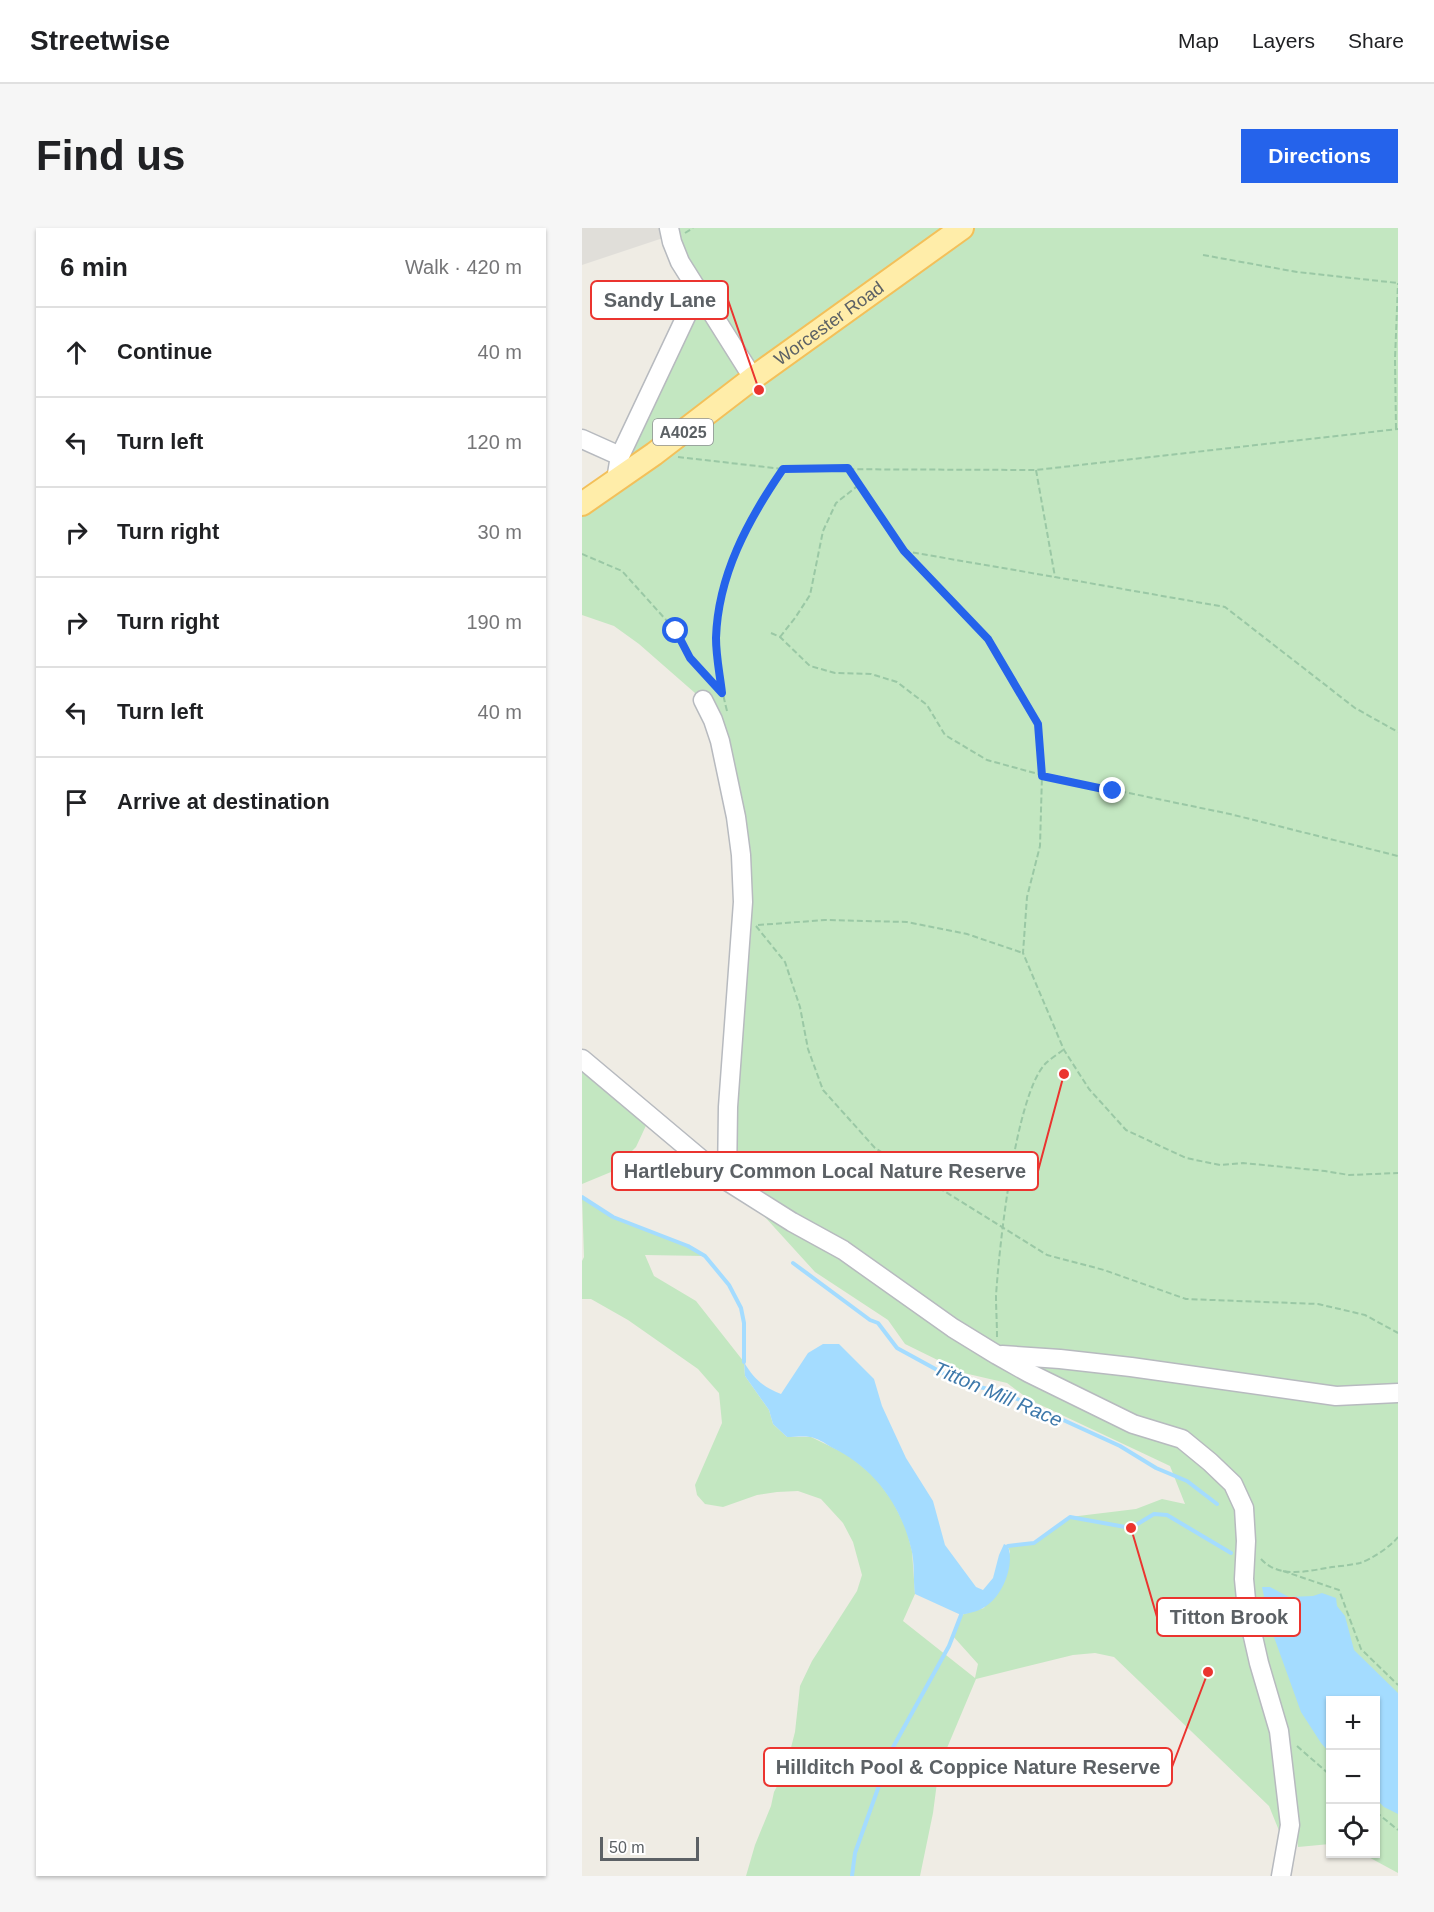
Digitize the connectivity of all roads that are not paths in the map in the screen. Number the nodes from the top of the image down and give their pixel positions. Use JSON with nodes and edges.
{"nodes":[{"id":1,"x":669,"y":228,"type":"edge"},
{"id":2,"x":962,"y":228,"type":"edge"},
{"id":3,"x":698,"y":291,"type":"junction"},
{"id":4,"x":753,"y":378,"type":"junction"},
{"id":5,"x":582,"y":439,"type":"edge"},
{"id":6,"x":620,"y":456,"type":"junction"},
{"id":7,"x":616,"y":480,"type":"junction"},
{"id":8,"x":582,"y":504,"type":"edge"},
{"id":9,"x":703,"y":700,"type":"dead end"},
{"id":10,"x":582,"y":1059,"type":"edge"},
{"id":11,"x":728,"y":1181,"type":"junction"},
{"id":12,"x":998,"y":1355,"type":"junction"},
{"id":13,"x":1398,"y":1393,"type":"edge"},
{"id":14,"x":1281,"y":1876,"type":"edge"}],
"edges":[{"from":1,"to":3,"type":"street"},
{"from":2,"to":4,"type":"main road","name":"Worcester Road","number":"A4025"},
{"from":3,"to":4,"type":"street"},
{"from":3,"to":6,"type":"street"},
{"from":4,"to":7,"type":"main road","name":"Worcester Road","number":"A4025"},
{"from":5,"to":6,"type":"street"},
{"from":6,"to":7,"type":"street"},
{"from":7,"to":8,"type":"main road","name":"Worcester Road","number":"A4025"},
{"from":9,"to":11,"type":"street"},
{"from":10,"to":11,"type":"street"},
{"from":11,"to":12,"type":"street"},
{"from":12,"to":13,"type":"street"},
{"from":12,"to":14,"type":"street"}]}
